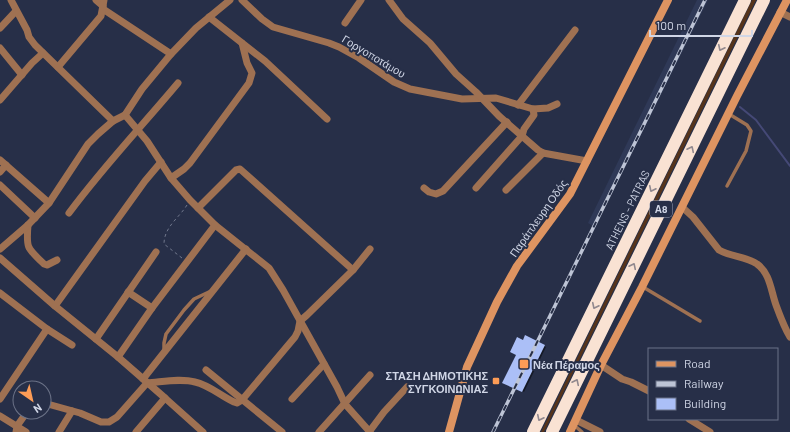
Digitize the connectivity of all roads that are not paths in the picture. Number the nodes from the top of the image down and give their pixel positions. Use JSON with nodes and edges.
{"nodes":[{"id":1,"x":10,"y":0,"type":"edge"},
{"id":2,"x":96,"y":0,"type":"edge"},
{"id":3,"x":230,"y":0,"type":"edge"},
{"id":4,"x":242,"y":0,"type":"edge"},
{"id":5,"x":362,"y":0,"type":"edge"},
{"id":6,"x":389,"y":0,"type":"edge"},
{"id":7,"x":668,"y":0,"type":"edge"},
{"id":8,"x":745,"y":0,"type":"edge"},
{"id":9,"x":764,"y":0,"type":"edge"},
{"id":10,"x":787,"y":0,"type":"edge"},
{"id":11,"x":104,"y":5,"type":"edge"},
{"id":12,"x":16,"y":10,"type":"junction"},
{"id":13,"x":787,"y":15,"type":"edge"},
{"id":14,"x":209,"y":17,"type":"junction"},
{"id":15,"x":345,"y":23,"type":"dead end"},
{"id":16,"x":0,"y":28,"type":"edge"},
{"id":17,"x":575,"y":30,"type":"dead end"},
{"id":18,"x":242,"y":43,"type":"junction"},
{"id":19,"x":0,"y":48,"type":"edge"},
{"id":20,"x":43,"y":53,"type":"junction"},
{"id":21,"x":171,"y":54,"type":"junction"},
{"id":22,"x":58,"y":67,"type":"junction"},
{"id":23,"x":22,"y":74,"type":"junction"},
{"id":24,"x":178,"y":83,"type":"dead end"},
{"id":25,"x":482,"y":99,"type":"junction"},
{"id":26,"x":0,"y":100,"type":"edge"},
{"id":27,"x":557,"y":104,"type":"dead end"},
{"id":28,"x":518,"y":105,"type":"junction"},
{"id":29,"x":533,"y":109,"type":"junction"},
{"id":30,"x":728,"y":114,"type":"junction"},
{"id":31,"x":125,"y":115,"type":"junction"},
{"id":32,"x":327,"y":119,"type":"dead end"},
{"id":33,"x":113,"y":121,"type":"junction"},
{"id":34,"x":507,"y":122,"type":"junction"},
{"id":35,"x":138,"y":130,"type":"junction"},
{"id":36,"x":522,"y":136,"type":"junction"},
{"id":37,"x":543,"y":153,"type":"junction"},
{"id":38,"x":0,"y":160,"type":"edge"},
{"id":39,"x":587,"y":160,"type":"junction"},
{"id":40,"x":161,"y":162,"type":"junction"},
{"id":41,"x":6,"y":165,"type":"junction"},
{"id":42,"x":0,"y":172,"type":"edge"},
{"id":43,"x":171,"y":178,"type":"junction"},
{"id":44,"x":0,"y":185,"type":"edge"},
{"id":45,"x":727,"y":186,"type":"dead end"},
{"id":46,"x":424,"y":188,"type":"dead end"},
{"id":47,"x":476,"y":188,"type":"dead end"},
{"id":48,"x":506,"y":190,"type":"dead end"},
{"id":49,"x":49,"y":203,"type":"junction"},
{"id":50,"x":682,"y":207,"type":"junction"},
{"id":51,"x":198,"y":208,"type":"junction"},
{"id":52,"x":69,"y":213,"type":"dead end"},
{"id":53,"x":35,"y":218,"type":"junction"},
{"id":54,"x":28,"y":225,"type":"junction"},
{"id":55,"x":215,"y":225,"type":"junction"},
{"id":56,"x":12,"y":239,"type":"junction"},
{"id":57,"x":2,"y":244,"type":"edge"},
{"id":58,"x":27,"y":245,"type":"junction"},
{"id":59,"x":246,"y":249,"type":"junction"},
{"id":60,"x":370,"y":249,"type":"dead end"},
{"id":61,"x":156,"y":252,"type":"dead end"},
{"id":62,"x":0,"y":258,"type":"edge"},
{"id":63,"x":57,"y":260,"type":"dead end"},
{"id":64,"x":352,"y":270,"type":"junction"},
{"id":65,"x":642,"y":287,"type":"junction"},
{"id":66,"x":214,"y":290,"type":"junction"},
{"id":67,"x":128,"y":292,"type":"junction"},
{"id":68,"x":0,"y":293,"type":"edge"},
{"id":69,"x":55,"y":306,"type":"junction"},
{"id":70,"x":152,"y":308,"type":"junction"},
{"id":71,"x":300,"y":321,"type":"junction"},
{"id":72,"x":700,"y":321,"type":"dead end"},
{"id":73,"x":47,"y":329,"type":"junction"},
{"id":74,"x":790,"y":337,"type":"edge"},
{"id":75,"x":96,"y":339,"type":"junction"},
{"id":76,"x":72,"y":345,"type":"dead end"},
{"id":77,"x":164,"y":354,"type":"junction"},
{"id":78,"x":118,"y":357,"type":"junction"},
{"id":79,"x":324,"y":364,"type":"junction"},
{"id":80,"x":601,"y":365,"type":"junction"},
{"id":81,"x":206,"y":370,"type":"dead end"},
{"id":82,"x":370,"y":375,"type":"dead end"},
{"id":83,"x":145,"y":381,"type":"junction"},
{"id":84,"x":407,"y":387,"type":"dead end"},
{"id":85,"x":648,"y":390,"type":"edge"},
{"id":86,"x":165,"y":398,"type":"junction"},
{"id":87,"x":0,"y":399,"type":"edge"},
{"id":88,"x":292,"y":399,"type":"dead end"},
{"id":89,"x":242,"y":400,"type":"junction"},
{"id":90,"x":345,"y":404,"type":"junction"},
{"id":91,"x":52,"y":405,"type":"edge"},
{"id":92,"x":72,"y":411,"type":"junction"},
{"id":93,"x":0,"y":416,"type":"edge"},
{"id":94,"x":22,"y":420,"type":"edge"},
{"id":95,"x":691,"y":420,"type":"edge"},
{"id":96,"x":573,"y":426,"type":"edge"},
{"id":97,"x":17,"y":429,"type":"edge"},
{"id":98,"x":26,"y":432,"type":"edge"},
{"id":99,"x":59,"y":432,"type":"edge"},
{"id":100,"x":136,"y":432,"type":"edge"},
{"id":101,"x":203,"y":432,"type":"edge"},
{"id":102,"x":282,"y":432,"type":"edge"},
{"id":103,"x":319,"y":432,"type":"edge"},
{"id":104,"x":370,"y":432,"type":"edge"},
{"id":105,"x":449,"y":432,"type":"edge"},
{"id":106,"x":533,"y":432,"type":"edge"},
{"id":107,"x":552,"y":432,"type":"edge"},
{"id":108,"x":582,"y":432,"type":"edge"},
{"id":109,"x":600,"y":432,"type":"edge"},
{"id":110,"x":710,"y":432,"type":"edge"}],
"edges":[{"from":1,"to":12,"type":"street"},
{"from":2,"to":11,"type":"street"},
{"from":3,"to":14,"type":"street"},
{"from":4,"to":25,"type":"street","name":"Γοργοποτάμου"},
{"from":5,"to":15,"type":"street"},
{"from":6,"to":25,"type":"street"},
{"from":7,"to":39,"type":"main road","name":"Παράπλευρη Οδός"},
{"from":8,"to":106,"type":"highway","name":"ATHENS - PATRAS","number":"Α8","one_way":true},
{"from":107,"to":9,"type":"highway","number":"Α8","one_way":true},
{"from":10,"to":13,"type":"main road"},
{"from":11,"to":21,"type":"street"},
{"from":11,"to":22,"type":"street"},
{"from":12,"to":16,"type":"street"},
{"from":12,"to":20,"type":"street"},
{"from":13,"to":30,"type":"main road"},
{"from":14,"to":18,"type":"street"},
{"from":14,"to":21,"type":"street"},
{"from":17,"to":28,"type":"street"},
{"from":18,"to":32,"type":"street"},
{"from":18,"to":43,"type":"street"},
{"from":19,"to":23,"type":"street"},
{"from":20,"to":22,"type":"street"},
{"from":20,"to":23,"type":"street"},
{"from":21,"to":31,"type":"street"},
{"from":22,"to":33,"type":"street"},
{"from":23,"to":26,"type":"street"},
{"from":24,"to":35,"type":"street"},
{"from":25,"to":28,"type":"street","name":"Γοργοποτάμου"},
{"from":25,"to":34,"type":"street"},
{"from":27,"to":29,"type":"street"},
{"from":28,"to":29,"type":"street","name":"Γοργοποτάμου"},
{"from":29,"to":36,"type":"street"},
{"from":30,"to":45,"type":"lane"},
{"from":30,"to":50,"type":"main road"},
{"from":31,"to":33,"type":"street"},
{"from":31,"to":35,"type":"street"},
{"from":33,"to":49,"type":"street"},
{"from":34,"to":36,"type":"street"},
{"from":34,"to":46,"type":"street"},
{"from":35,"to":40,"type":"street"},
{"from":35,"to":52,"type":"street"},
{"from":36,"to":37,"type":"street"},
{"from":36,"to":47,"type":"street"},
{"from":37,"to":39,"type":"street"},
{"from":37,"to":48,"type":"street"},
{"from":38,"to":41,"type":"street"},
{"from":39,"to":105,"type":"main road","name":"Παράπλευρη Οδός"},
{"from":40,"to":43,"type":"street"},
{"from":40,"to":69,"type":"street"},
{"from":41,"to":42,"type":"street"},
{"from":41,"to":49,"type":"street"},
{"from":43,"to":51,"type":"street"},
{"from":44,"to":53,"type":"street"},
{"from":49,"to":53,"type":"street"},
{"from":50,"to":65,"type":"main road"},
{"from":50,"to":74,"type":"street"},
{"from":51,"to":55,"type":"street"},
{"from":51,"to":64,"type":"street"},
{"from":53,"to":54,"type":"street"},
{"from":54,"to":56,"type":"street"},
{"from":54,"to":58,"type":"street"},
{"from":55,"to":59,"type":"street"},
{"from":55,"to":70,"type":"street"},
{"from":56,"to":57,"type":"street"},
{"from":56,"to":58,"type":"street"},
{"from":58,"to":63,"type":"street"},
{"from":59,"to":66,"type":"street"},
{"from":59,"to":71,"type":"street"},
{"from":60,"to":64,"type":"street"},
{"from":61,"to":67,"type":"street"},
{"from":62,"to":69,"type":"street"},
{"from":64,"to":71,"type":"street"},
{"from":65,"to":72,"type":"lane"},
{"from":65,"to":80,"type":"main road"},
{"from":66,"to":77,"type":"street"},
{"from":66,"to":77,"type":"lane"},
{"from":67,"to":70,"type":"street"},
{"from":67,"to":75,"type":"street"},
{"from":68,"to":73,"type":"street"},
{"from":69,"to":75,"type":"street"},
{"from":70,"to":78,"type":"street"},
{"from":71,"to":79,"type":"street"},
{"from":71,"to":89,"type":"street"},
{"from":73,"to":76,"type":"street"},
{"from":73,"to":87,"type":"street"},
{"from":75,"to":78,"type":"street"},
{"from":77,"to":83,"type":"street"},
{"from":78,"to":83,"type":"street"},
{"from":79,"to":88,"type":"street"},
{"from":79,"to":90,"type":"street"},
{"from":80,"to":85,"type":"street"},
{"from":80,"to":96,"type":"main road"},
{"from":81,"to":89,"type":"street"},
{"from":82,"to":90,"type":"street"},
{"from":83,"to":86,"type":"street"},
{"from":83,"to":89,"type":"street"},
{"from":83,"to":92,"type":"street"},
{"from":84,"to":104,"type":"street"},
{"from":86,"to":100,"type":"street"},
{"from":86,"to":101,"type":"street"},
{"from":89,"to":102,"type":"street"},
{"from":90,"to":103,"type":"street"},
{"from":90,"to":104,"type":"street"},
{"from":91,"to":92,"type":"street"},
{"from":92,"to":99,"type":"street"},
{"from":93,"to":97,"type":"street"},
{"from":94,"to":97,"type":"street"},
{"from":95,"to":110,"type":"street"},
{"from":96,"to":108,"type":"lane"},
{"from":96,"to":109,"type":"street"},
{"from":97,"to":98,"type":"street"}]}
